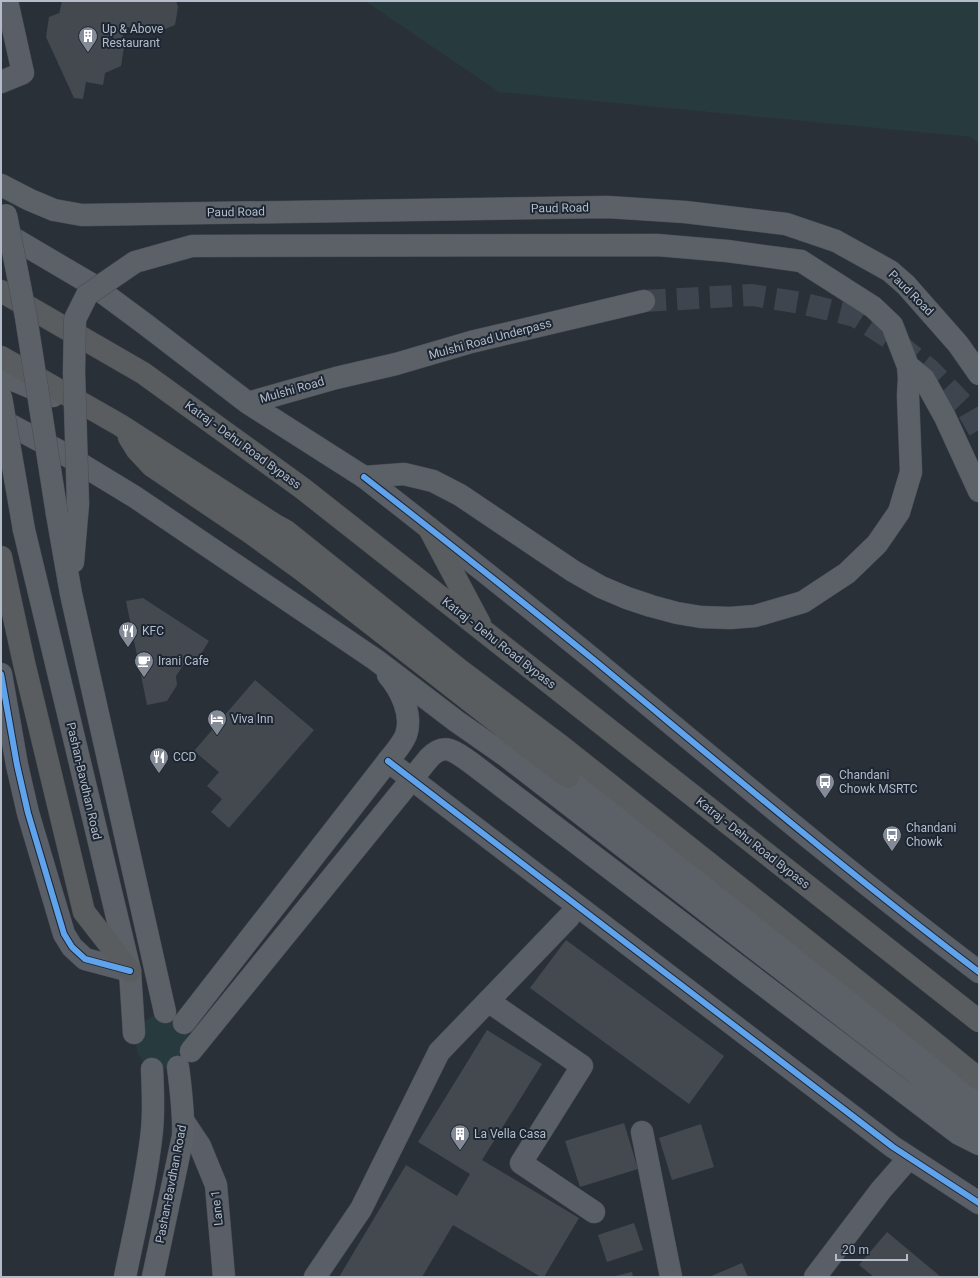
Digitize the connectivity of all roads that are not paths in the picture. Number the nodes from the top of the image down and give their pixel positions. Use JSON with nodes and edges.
{"nodes":[{"id":1,"x":7,"y":1,"type":"edge"},
{"id":2,"x":1,"y":82,"type":"edge"},
{"id":3,"x":1,"y":185,"type":"edge"},
{"id":4,"x":4,"y":223,"type":"edge"},
{"id":5,"x":1,"y":291,"type":"edge"},
{"id":6,"x":644,"y":300,"type":"tunnel mouth"},
{"id":7,"x":1,"y":357,"type":"edge"},
{"id":8,"x":908,"y":366,"type":"junction"},
{"id":9,"x":979,"y":374,"type":"edge"},
{"id":10,"x":1,"y":375,"type":"edge"},
{"id":11,"x":336,"y":378,"type":"joint"},
{"id":12,"x":1,"y":397,"type":"edge"},
{"id":13,"x":78,"y":400,"type":"junction"},
{"id":14,"x":248,"y":403,"type":"junction"},
{"id":15,"x":1,"y":420,"type":"edge"},
{"id":16,"x":120,"y":425,"type":"junction"},
{"id":17,"x":364,"y":477,"type":"junction"},
{"id":18,"x":979,"y":491,"type":"edge"},
{"id":19,"x":429,"y":528,"type":"junction"},
{"id":20,"x":1,"y":557,"type":"edge"},
{"id":21,"x":71,"y":594,"type":"junction"},
{"id":22,"x":484,"y":632,"type":"junction"},
{"id":23,"x":376,"y":660,"type":"junction"},
{"id":24,"x":1,"y":674,"type":"edge"},
{"id":25,"x":388,"y":761,"type":"junction"},
{"id":26,"x":568,"y":777,"type":"joint"},
{"id":27,"x":412,"y":779,"type":"junction"},
{"id":28,"x":569,"y":917,"type":"dead end"},
{"id":29,"x":130,"y":971,"type":"junction"},
{"id":30,"x":979,"y":972,"type":"edge"},
{"id":31,"x":488,"y":1002,"type":"junction"},
{"id":32,"x":165,"y":1012,"type":"junction"},
{"id":33,"x":979,"y":1021,"type":"edge"},
{"id":34,"x":184,"y":1023,"type":"junction"},
{"id":35,"x":140,"y":1053,"type":"junction"},
{"id":36,"x":184,"y":1059,"type":"junction"},
{"id":37,"x":979,"y":1079,"type":"edge"},
{"id":38,"x":979,"y":1101,"type":"edge"},
{"id":39,"x":184,"y":1122,"type":"junction"},
{"id":40,"x":979,"y":1126,"type":"edge"},
{"id":41,"x":642,"y":1132,"type":"dead end"},
{"id":42,"x":979,"y":1144,"type":"edge"},
{"id":43,"x":909,"y":1158,"type":"junction"},
{"id":44,"x":979,"y":1203,"type":"edge"},
{"id":45,"x":594,"y":1212,"type":"dead end"},
{"id":46,"x":125,"y":1277,"type":"edge"},
{"id":47,"x":153,"y":1277,"type":"edge"},
{"id":48,"x":224,"y":1277,"type":"edge"},
{"id":49,"x":315,"y":1277,"type":"edge"},
{"id":50,"x":671,"y":1277,"type":"edge"},
{"id":51,"x":815,"y":1277,"type":"edge"}],
"edges":[{"from":1,"to":2,"type":"street"},
{"from":3,"to":4,"type":"main road"},
{"from":3,"to":9,"type":"main road","name":"Paud Road"},
{"from":4,"to":14,"type":"main road"},
{"from":4,"to":21,"type":"main road","bridge":true},
{"from":5,"to":22,"type":"highway","name":"Katraj - Dehu Road Bypass"},
{"from":6,"to":11,"type":"main road","name":"Mulshi Road Underpass"},
{"from":7,"to":13,"type":"highway"},
{"from":8,"to":17,"type":"main road"},
{"from":8,"to":18,"type":"main road"},
{"from":8,"to":21,"type":"main road","bridge":true},
{"from":10,"to":13,"type":"main road"},
{"from":11,"to":14,"type":"main road","name":"Mulshi Road"},
{"from":12,"to":29,"type":"main road","name":"Pashan-Bavdhan Road","bridge":true},
{"from":13,"to":16,"type":"highway"},
{"from":14,"to":17,"type":"main road"},
{"from":15,"to":23,"type":"main road"},
{"from":16,"to":26,"type":"highway"},
{"from":16,"to":37,"type":"highway"},
{"from":17,"to":19,"type":"street"},
{"from":19,"to":22,"type":"highway"},
{"from":19,"to":30,"type":"street"},
{"from":20,"to":29,"type":"highway"},
{"from":21,"to":32,"type":"main road"},
{"from":22,"to":33,"type":"highway","name":"Katraj - Dehu Road Bypass"},
{"from":23,"to":25,"type":"main road"},
{"from":23,"to":40,"type":"main road"},
{"from":24,"to":29,"type":"street"},
{"from":25,"to":27,"type":"street"},
{"from":25,"to":34,"type":"main road"},
{"from":26,"to":38,"type":"main road"},
{"from":27,"to":36,"type":"main road"},
{"from":27,"to":42,"type":"main road"},
{"from":27,"to":43,"type":"street"},
{"from":28,"to":31,"type":"street"},
{"from":29,"to":35,"type":"main road","name":"Pashan-Bavdhan Road"},
{"from":31,"to":45,"type":"street"},
{"from":31,"to":49,"type":"street"},
{"from":32,"to":34,"type":"main road"},
{"from":32,"to":35,"type":"main road"},
{"from":34,"to":36,"type":"main road"},
{"from":35,"to":36,"type":"main road"},
{"from":35,"to":46,"type":"main road","name":"Pashan-Bavdhan Road"},
{"from":36,"to":39,"type":"main road","name":"Pashan-Bavdhan Road"},
{"from":39,"to":47,"type":"main road","name":"Pashan-Bavdhan Road"},
{"from":39,"to":48,"type":"street","name":"Lane 1"},
{"from":41,"to":50,"type":"street"},
{"from":43,"to":44,"type":"street"},
{"from":43,"to":51,"type":"street"}]}
